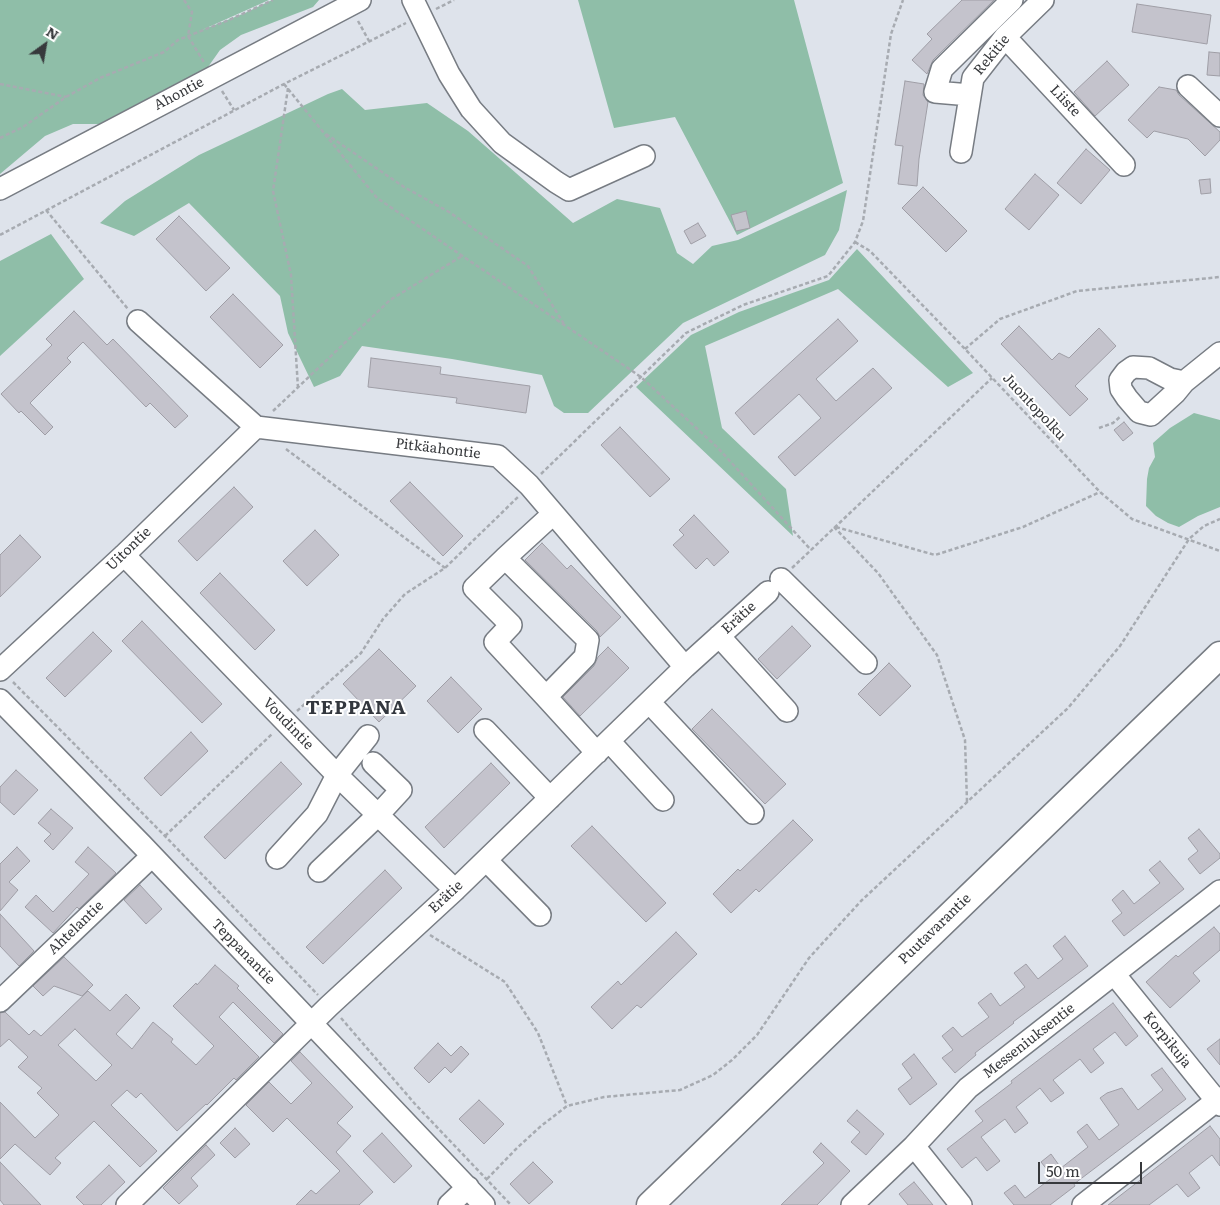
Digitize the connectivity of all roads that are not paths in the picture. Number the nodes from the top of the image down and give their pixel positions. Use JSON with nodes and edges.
{"nodes":[{"id":1,"x":360,"y":0,"type":"edge"},
{"id":2,"x":1012,"y":0,"type":"edge"},
{"id":3,"x":1043,"y":0,"type":"edge"},
{"id":4,"x":417,"y":8,"type":"edge"},
{"id":5,"x":1005,"y":37,"type":"junction"},
{"id":6,"x":1188,"y":86,"type":"dead end"},
{"id":7,"x":970,"y":95,"type":"junction"},
{"id":8,"x":1220,"y":116,"type":"edge"},
{"id":9,"x":961,"y":152,"type":"dead end"},
{"id":10,"x":644,"y":156,"type":"dead end"},
{"id":11,"x":1124,"y":165,"type":"dead end"},
{"id":12,"x":0,"y":189,"type":"edge"},
{"id":13,"x":138,"y":321,"type":"road end"},
{"id":14,"x":1220,"y":353,"type":"edge"},
{"id":15,"x":1184,"y":382,"type":"junction"},
{"id":16,"x":256,"y":426,"type":"junction"},
{"id":17,"x":554,"y":514,"type":"junction"},
{"id":18,"x":124,"y":554,"type":"junction"},
{"id":19,"x":505,"y":558,"type":"junction"},
{"id":20,"x":719,"y":636,"type":"junction"},
{"id":21,"x":1220,"y":655,"type":"edge"},
{"id":22,"x":866,"y":663,"type":"dead end"},
{"id":23,"x":686,"y":667,"type":"junction"},
{"id":24,"x":0,"y":669,"type":"edge"},
{"id":25,"x":546,"y":697,"type":"junction"},
{"id":26,"x":0,"y":700,"type":"edge"},
{"id":27,"x":649,"y":702,"type":"junction"},
{"id":28,"x":787,"y":711,"type":"dead end"},
{"id":29,"x":485,"y":730,"type":"dead end"},
{"id":30,"x":368,"y":736,"type":"dead end"},
{"id":31,"x":603,"y":747,"type":"junction"},
{"id":32,"x":373,"y":763,"type":"dead end"},
{"id":33,"x":337,"y":775,"type":"junction"},
{"id":34,"x":550,"y":798,"type":"junction"},
{"id":35,"x":663,"y":800,"type":"dead end"},
{"id":36,"x":753,"y":813,"type":"dead end"},
{"id":37,"x":378,"y":815,"type":"junction"},
{"id":38,"x":152,"y":856,"type":"junction"},
{"id":39,"x":277,"y":858,"type":"dead end"},
{"id":40,"x":486,"y":860,"type":"junction"},
{"id":41,"x":319,"y":871,"type":"dead end"},
{"id":42,"x":455,"y":890,"type":"junction"},
{"id":43,"x":1220,"y":891,"type":"edge"},
{"id":44,"x":540,"y":915,"type":"dead end"},
{"id":45,"x":1114,"y":975,"type":"junction"},
{"id":46,"x":0,"y":1001,"type":"edge"},
{"id":47,"x":311,"y":1023,"type":"junction"},
{"id":48,"x":1219,"y":1101,"type":"edge"},
{"id":49,"x":914,"y":1146,"type":"junction"},
{"id":50,"x":477,"y":1183,"type":"junction"},
{"id":51,"x":127,"y":1205,"type":"edge"},
{"id":52,"x":449,"y":1205,"type":"edge"},
{"id":53,"x":484,"y":1205,"type":"edge"},
{"id":54,"x":650,"y":1205,"type":"edge"},
{"id":55,"x":852,"y":1205,"type":"edge"},
{"id":56,"x":961,"y":1205,"type":"edge"},
{"id":57,"x":1083,"y":1205,"type":"edge"}],
"edges":[{"from":1,"to":12,"type":"street","name":"Ahontie"},
{"from":2,"to":7,"type":"street"},
{"from":3,"to":5,"type":"street","name":"Rekitie"},
{"from":4,"to":10,"type":"street"},
{"from":5,"to":7,"type":"street","name":"Rekitie"},
{"from":5,"to":11,"type":"street","name":"Liiste"},
{"from":6,"to":8,"type":"street"},
{"from":7,"to":9,"type":"street","name":"Rekitie"},
{"from":13,"to":16,"type":"street"},
{"from":14,"to":15,"type":"street"},
{"from":15,"to":15,"type":"street"},
{"from":16,"to":17,"type":"street","name":"Pitkäahontie"},
{"from":16,"to":18,"type":"street","name":"Uitontie"},
{"from":17,"to":19,"type":"street"},
{"from":17,"to":23,"type":"street","name":"Pitkäahontie"},
{"from":18,"to":24,"type":"street","name":"Uitontie"},
{"from":18,"to":33,"type":"street","name":"Voudintie"},
{"from":19,"to":25,"type":"street"},
{"from":19,"to":25,"type":"street"},
{"from":20,"to":22,"type":"street","name":"Erätie"},
{"from":20,"to":23,"type":"street","name":"Erätie"},
{"from":20,"to":28,"type":"street"},
{"from":21,"to":54,"type":"main road","name":"Puutavarantie"},
{"from":23,"to":27,"type":"street","name":"Erätie"},
{"from":25,"to":31,"type":"street"},
{"from":26,"to":38,"type":"street","name":"Teppanantie"},
{"from":27,"to":31,"type":"street","name":"Erätie"},
{"from":27,"to":36,"type":"street"},
{"from":29,"to":34,"type":"street"},
{"from":30,"to":33,"type":"street"},
{"from":31,"to":34,"type":"street","name":"Erätie"},
{"from":31,"to":35,"type":"street"},
{"from":32,"to":37,"type":"street"},
{"from":33,"to":37,"type":"street","name":"Voudintie"},
{"from":33,"to":39,"type":"street"},
{"from":34,"to":40,"type":"street","name":"Erätie"},
{"from":37,"to":41,"type":"street"},
{"from":37,"to":42,"type":"street","name":"Voudintie"},
{"from":38,"to":46,"type":"street","name":"Ahtelantie"},
{"from":38,"to":47,"type":"street","name":"Teppanantie"},
{"from":40,"to":42,"type":"street","name":"Erätie"},
{"from":40,"to":44,"type":"street"},
{"from":42,"to":47,"type":"street","name":"Erätie"},
{"from":43,"to":45,"type":"street","name":"Messeniuksentie"},
{"from":45,"to":48,"type":"street","name":"Korpikuja"},
{"from":45,"to":49,"type":"street","name":"Messeniuksentie"},
{"from":47,"to":50,"type":"street","name":"Teppanantie"},
{"from":47,"to":51,"type":"street","name":"Erätie"},
{"from":48,"to":57,"type":"street"},
{"from":49,"to":55,"type":"street","name":"Messeniuksentie"},
{"from":49,"to":56,"type":"street"},
{"from":50,"to":52,"type":"street"},
{"from":50,"to":53,"type":"street","name":"Teppanantie"}]}
